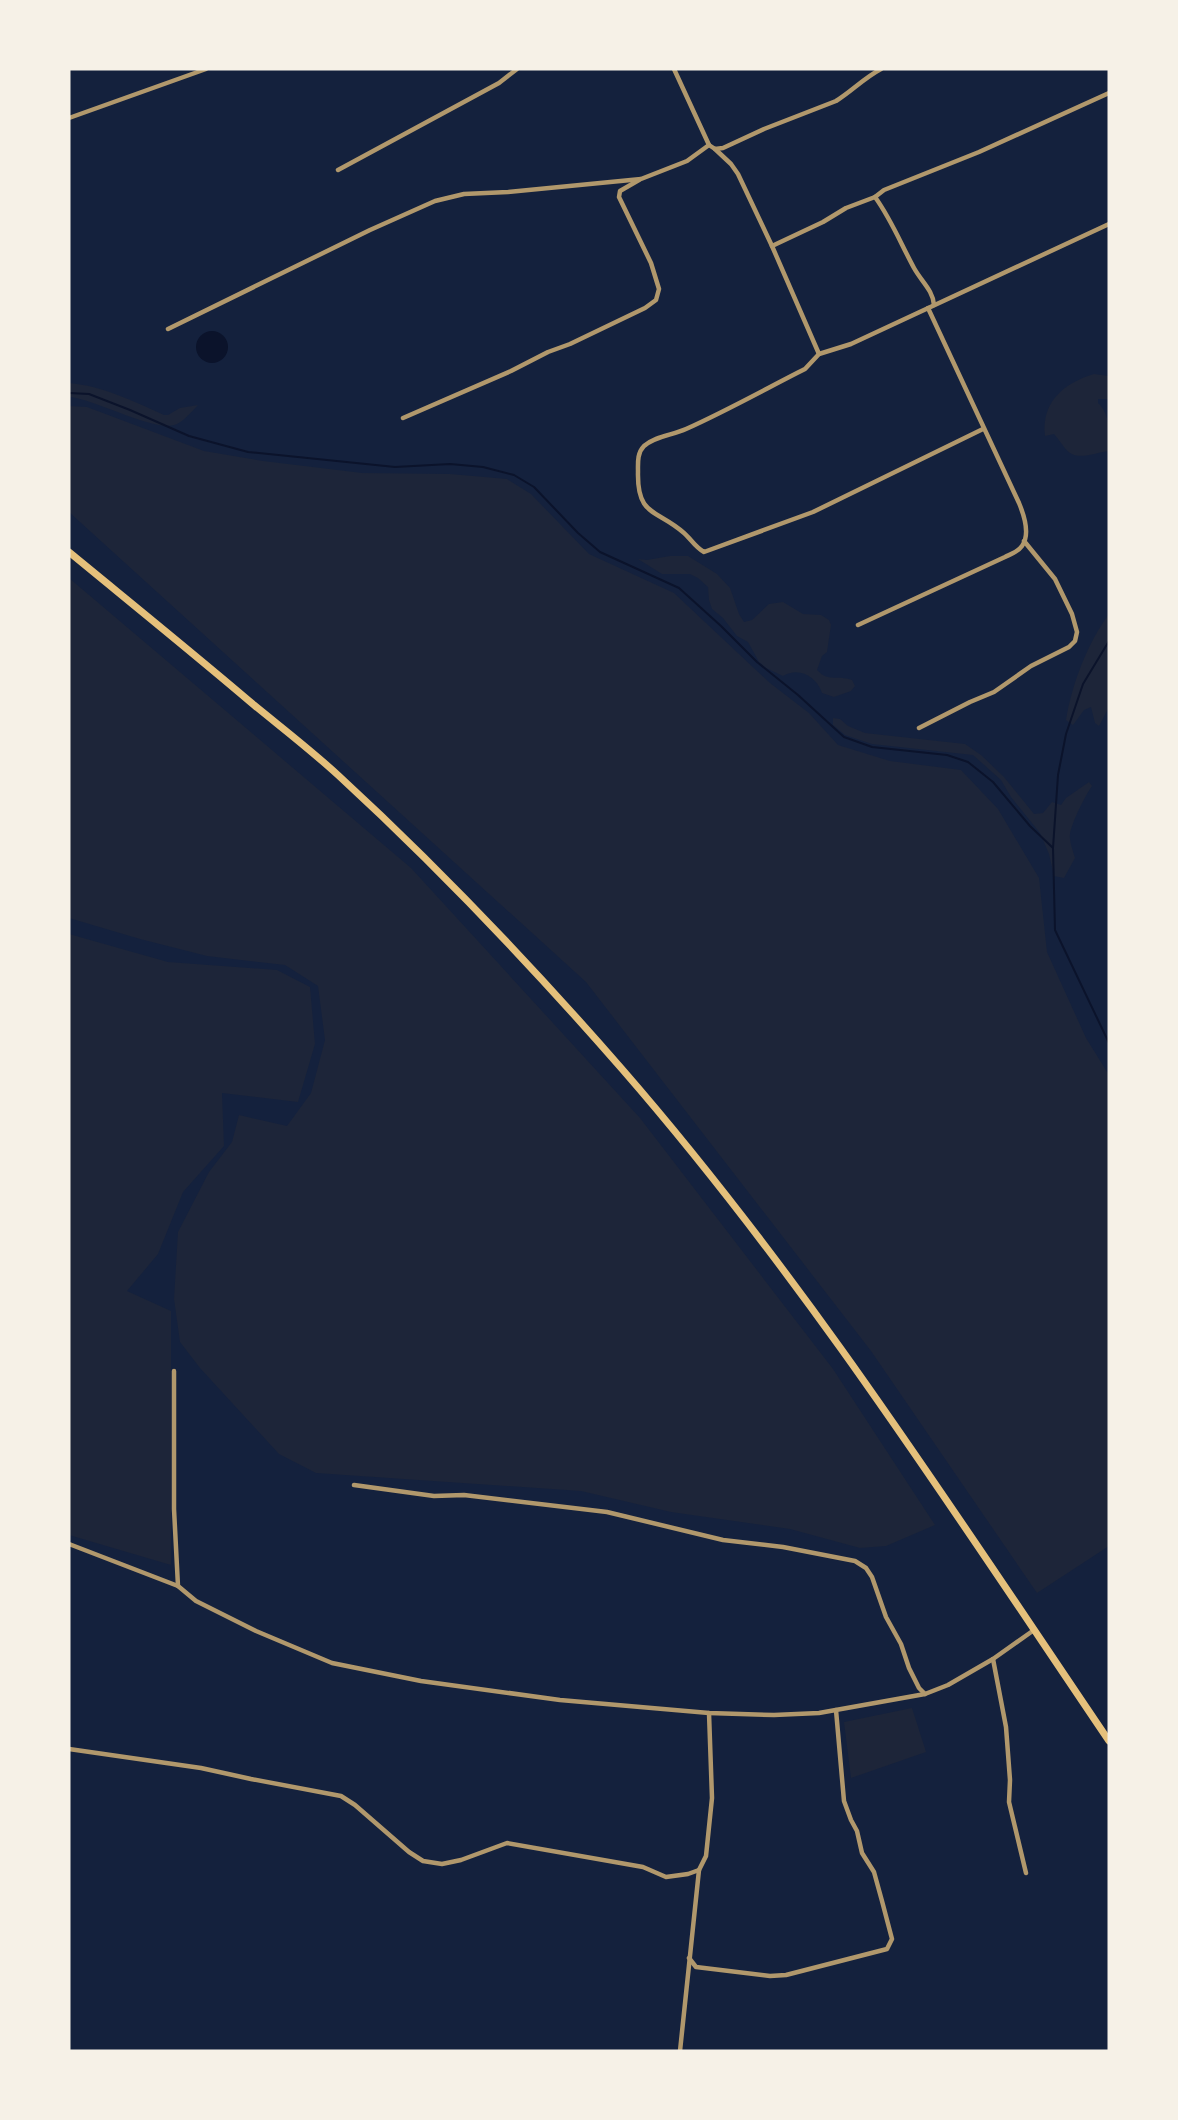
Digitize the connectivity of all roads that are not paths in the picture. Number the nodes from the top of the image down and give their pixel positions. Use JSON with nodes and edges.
{"nodes":[{"id":1,"x":206,"y":69,"type":"edge"},
{"id":2,"x":517,"y":69,"type":"edge"},
{"id":3,"x":674,"y":69,"type":"edge"},
{"id":4,"x":881,"y":69,"type":"edge"},
{"id":5,"x":1109,"y":93,"type":"edge"},
{"id":6,"x":69,"y":118,"type":"edge"},
{"id":7,"x":709,"y":145,"type":"junction"},
{"id":8,"x":715,"y":149,"type":"junction"},
{"id":9,"x":338,"y":170,"type":"dead end"},
{"id":10,"x":641,"y":179,"type":"junction"},
{"id":11,"x":875,"y":197,"type":"junction"},
{"id":12,"x":1109,"y":224,"type":"edge"},
{"id":13,"x":772,"y":246,"type":"junction"},
{"id":14,"x":934,"y":305,"type":"junction"},
{"id":15,"x":928,"y":308,"type":"junction"},
{"id":16,"x":168,"y":329,"type":"dead end"},
{"id":17,"x":819,"y":354,"type":"junction"},
{"id":18,"x":403,"y":418,"type":"dead end"},
{"id":19,"x":983,"y":429,"type":"junction"},
{"id":20,"x":1024,"y":541,"type":"junction"},
{"id":21,"x":69,"y":552,"type":"edge"},
{"id":22,"x":858,"y":625,"type":"dead end"},
{"id":23,"x":919,"y":728,"type":"dead end"},
{"id":24,"x":174,"y":1371,"type":"dead end"},
{"id":25,"x":354,"y":1485,"type":"dead end"},
{"id":26,"x":69,"y":1544,"type":"edge"},
{"id":27,"x":178,"y":1586,"type":"junction"},
{"id":28,"x":1035,"y":1629,"type":"junction"},
{"id":29,"x":993,"y":1659,"type":"junction"},
{"id":30,"x":925,"y":1694,"type":"junction"},
{"id":31,"x":836,"y":1710,"type":"junction"},
{"id":32,"x":709,"y":1713,"type":"junction"},
{"id":33,"x":1109,"y":1741,"type":"edge"},
{"id":34,"x":69,"y":1749,"type":"edge"},
{"id":35,"x":699,"y":1870,"type":"junction"},
{"id":36,"x":1026,"y":1874,"type":"dead end"},
{"id":37,"x":689,"y":1958,"type":"junction"},
{"id":38,"x":680,"y":2051,"type":"edge"}],
"edges":[{"from":1,"to":6,"type":"street"},
{"from":2,"to":9,"type":"street"},
{"from":3,"to":7,"type":"street"},
{"from":4,"to":8,"type":"street"},
{"from":5,"to":11,"type":"street"},
{"from":7,"to":8,"type":"street"},
{"from":7,"to":10,"type":"street"},
{"from":8,"to":13,"type":"street"},
{"from":10,"to":16,"type":"street"},
{"from":10,"to":18,"type":"street"},
{"from":11,"to":13,"type":"street"},
{"from":11,"to":14,"type":"street"},
{"from":12,"to":14,"type":"street"},
{"from":13,"to":17,"type":"street"},
{"from":14,"to":15,"type":"street"},
{"from":15,"to":17,"type":"street"},
{"from":15,"to":19,"type":"street"},
{"from":17,"to":19,"type":"street"},
{"from":19,"to":20,"type":"street"},
{"from":20,"to":22,"type":"street"},
{"from":20,"to":23,"type":"street"},
{"from":21,"to":28,"type":"main road"},
{"from":24,"to":27,"type":"street"},
{"from":25,"to":30,"type":"street"},
{"from":26,"to":27,"type":"street"},
{"from":27,"to":32,"type":"street"},
{"from":28,"to":29,"type":"street"},
{"from":28,"to":33,"type":"main road"},
{"from":29,"to":30,"type":"street"},
{"from":29,"to":36,"type":"street"},
{"from":30,"to":31,"type":"street"},
{"from":31,"to":32,"type":"street"},
{"from":31,"to":37,"type":"street"},
{"from":32,"to":35,"type":"street"},
{"from":34,"to":35,"type":"street"},
{"from":35,"to":37,"type":"street"},
{"from":37,"to":38,"type":"street"}]}
